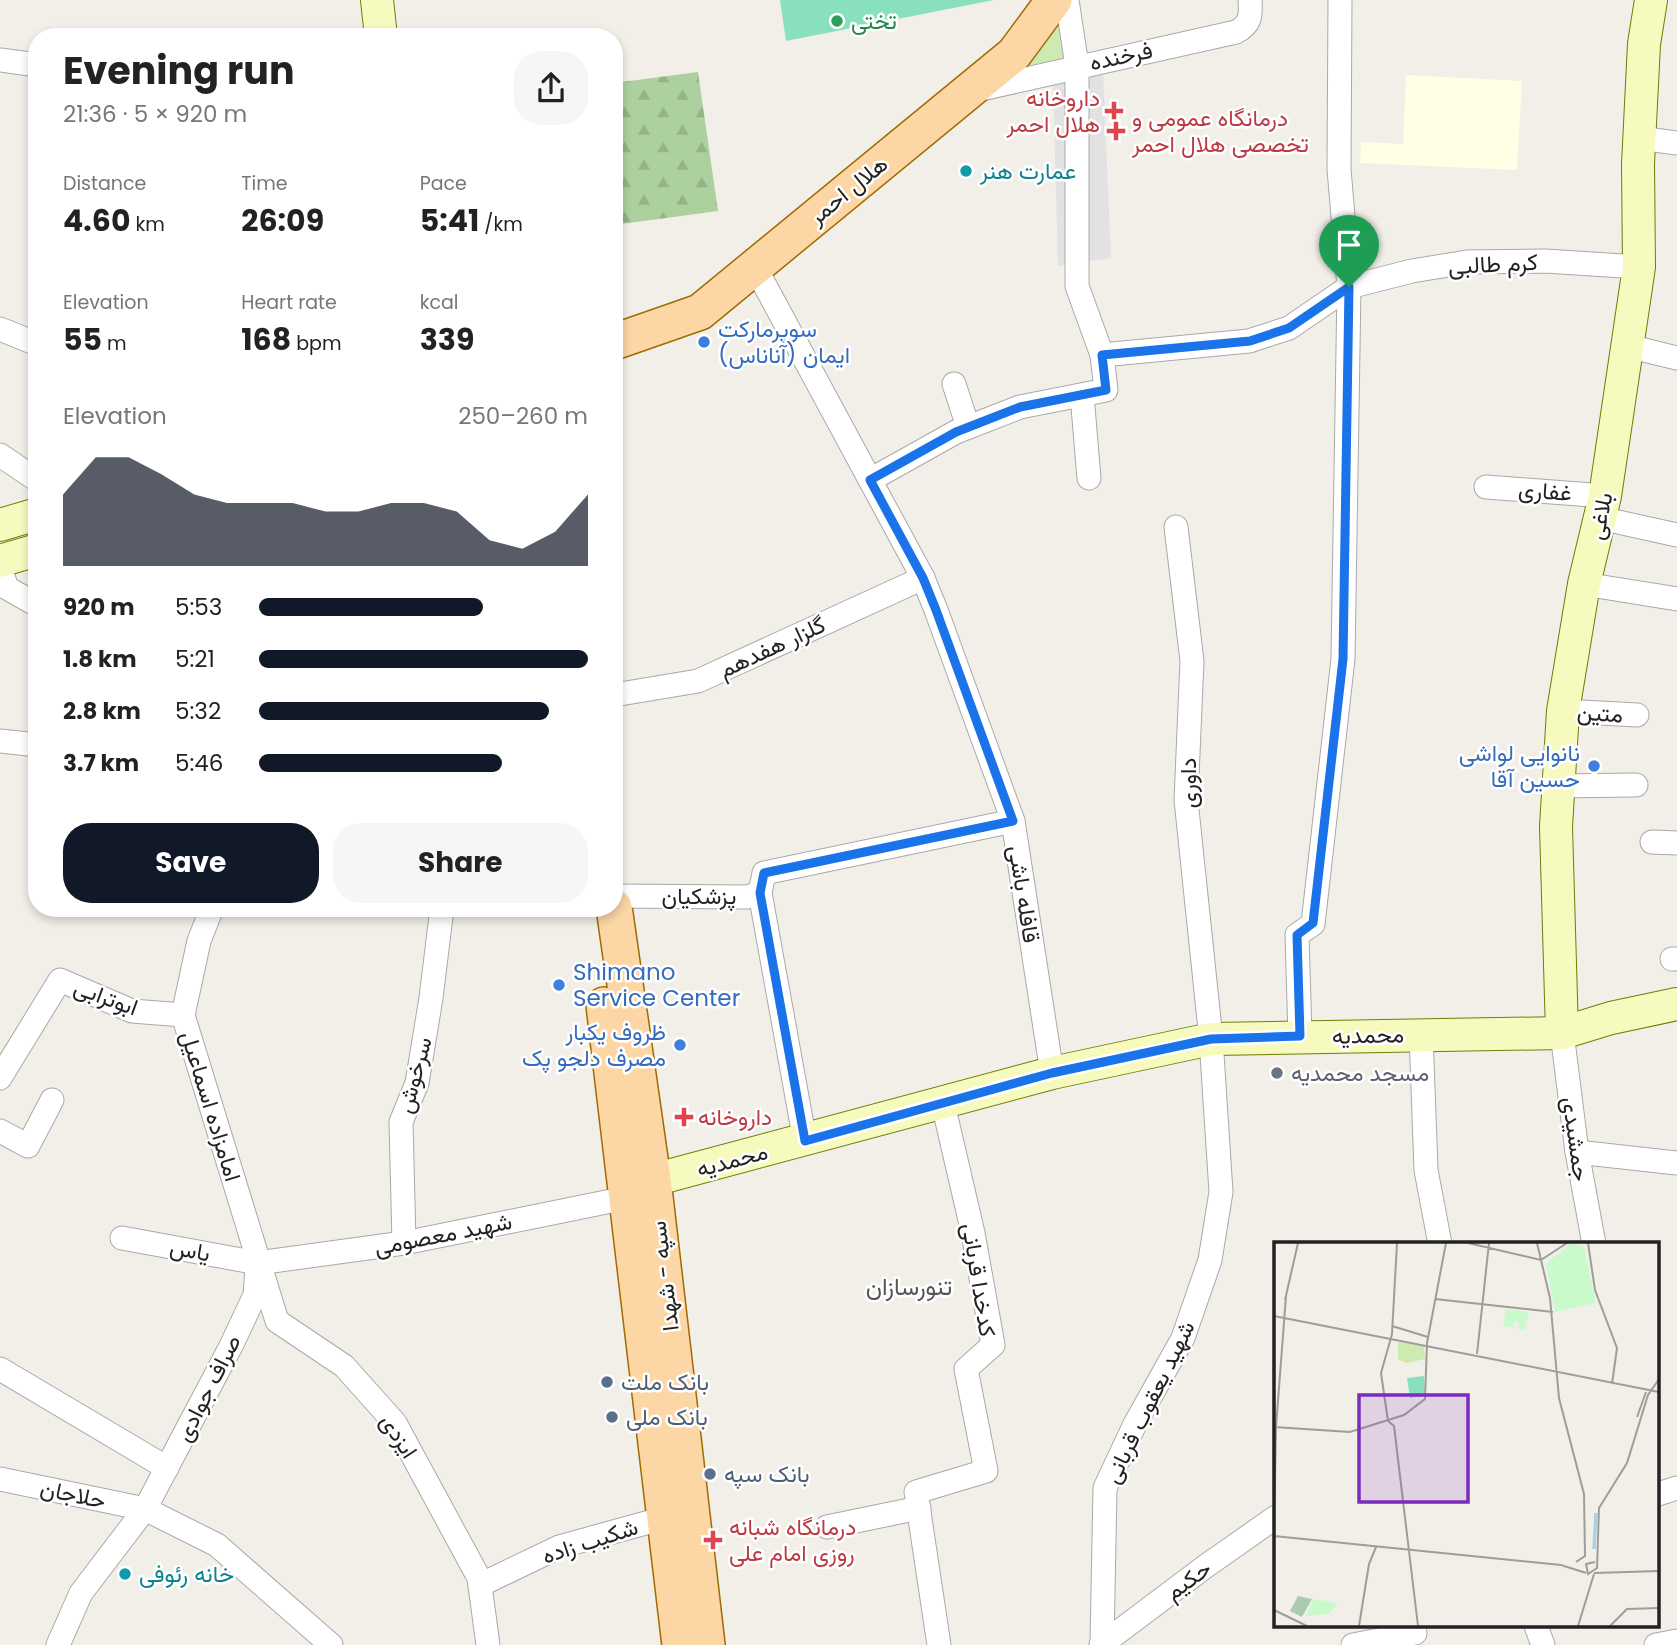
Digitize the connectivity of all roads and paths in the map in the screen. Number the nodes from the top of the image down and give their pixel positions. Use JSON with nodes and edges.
{"nodes":[{"id":1,"x":377,"y":0,"type":"edge"},
{"id":2,"x":1055,"y":0,"type":"edge"},
{"id":3,"x":1067,"y":0,"type":"edge"},
{"id":4,"x":1250,"y":0,"type":"edge"},
{"id":5,"x":1340,"y":0,"type":"edge"},
{"id":6,"x":1651,"y":0,"type":"edge"},
{"id":7,"x":380,"y":28,"type":"edge"},
{"id":8,"x":0,"y":60,"type":"edge"},
{"id":9,"x":28,"y":64,"type":"edge"},
{"id":10,"x":1077,"y":66,"type":"junction"},
{"id":11,"x":968,"y":92,"type":"junction"},
{"id":12,"x":1640,"y":138,"type":"junction"},
{"id":13,"x":1677,"y":143,"type":"edge"},
{"id":14,"x":755,"y":267,"type":"junction"},
{"id":15,"x":1639,"y":267,"type":"junction"},
{"id":16,"x":1349,"y":287,"type":"junction"},
{"id":17,"x":0,"y":328,"type":"edge"},
{"id":18,"x":623,"y":339,"type":"edge"},
{"id":19,"x":28,"y":340,"type":"edge"},
{"id":20,"x":1628,"y":346,"type":"junction"},
{"id":21,"x":1102,"y":355,"type":"junction"},
{"id":22,"x":1677,"y":358,"type":"edge"},
{"id":23,"x":954,"y":384,"type":"dead end"},
{"id":24,"x":1082,"y":395,"type":"junction"},
{"id":25,"x":968,"y":427,"type":"junction"},
{"id":26,"x":0,"y":454,"type":"edge"},
{"id":27,"x":28,"y":474,"type":"edge"},
{"id":28,"x":1089,"y":478,"type":"dead end"},
{"id":29,"x":870,"y":480,"type":"junction"},
{"id":30,"x":1486,"y":487,"type":"dead end"},
{"id":31,"x":1603,"y":507,"type":"junction"},
{"id":32,"x":28,"y":516,"type":"edge"},
{"id":33,"x":0,"y":524,"type":"edge"},
{"id":34,"x":1176,"y":527,"type":"dead end"},
{"id":35,"x":1677,"y":535,"type":"edge"},
{"id":36,"x":28,"y":553,"type":"edge"},
{"id":37,"x":0,"y":561,"type":"edge"},
{"id":38,"x":0,"y":568,"type":"edge"},
{"id":39,"x":923,"y":578,"type":"junction"},
{"id":40,"x":1584,"y":584,"type":"junction"},
{"id":41,"x":1677,"y":599,"type":"edge"},
{"id":42,"x":28,"y":600,"type":"edge"},
{"id":43,"x":623,"y":694,"type":"edge"},
{"id":44,"x":1563,"y":711,"type":"junction"},
{"id":45,"x":1637,"y":715,"type":"dead end"},
{"id":46,"x":0,"y":741,"type":"edge"},
{"id":47,"x":28,"y":744,"type":"edge"},
{"id":48,"x":1636,"y":785,"type":"dead end"},
{"id":49,"x":1557,"y":786,"type":"junction"},
{"id":50,"x":1013,"y":821,"type":"junction"},
{"id":51,"x":1652,"y":842,"type":"dead end"},
{"id":52,"x":1677,"y":843,"type":"edge"},
{"id":53,"x":760,"y":893,"type":"junction"},
{"id":54,"x":623,"y":896,"type":"edge"},
{"id":55,"x":208,"y":917,"type":"edge"},
{"id":56,"x":441,"y":917,"type":"edge"},
{"id":57,"x":593,"y":917,"type":"edge"},
{"id":58,"x":615,"y":917,"type":"edge"},
{"id":59,"x":1677,"y":1004,"type":"edge"},
{"id":60,"x":183,"y":1015,"type":"junction"},
{"id":61,"x":1562,"y":1033,"type":"junction"},
{"id":62,"x":1421,"y":1034,"type":"junction"},
{"id":63,"x":1300,"y":1036,"type":"junction"},
{"id":64,"x":1211,"y":1039,"type":"junction"},
{"id":65,"x":2,"y":1069,"type":"edge"},
{"id":66,"x":1052,"y":1073,"type":"junction"},
{"id":67,"x":51,"y":1100,"type":"dead end"},
{"id":68,"x":943,"y":1104,"type":"junction"},
{"id":69,"x":0,"y":1131,"type":"edge"},
{"id":70,"x":805,"y":1141,"type":"junction"},
{"id":71,"x":1577,"y":1152,"type":"junction"},
{"id":72,"x":1677,"y":1163,"type":"edge"},
{"id":73,"x":639,"y":1189,"type":"junction"},
{"id":74,"x":122,"y":1238,"type":"dead end"},
{"id":75,"x":1440,"y":1242,"type":"edge"},
{"id":76,"x":1594,"y":1242,"type":"edge"},
{"id":77,"x":404,"y":1243,"type":"junction"},
{"id":78,"x":258,"y":1263,"type":"junction"},
{"id":79,"x":0,"y":1368,"type":"edge"},
{"id":80,"x":167,"y":1468,"type":"junction"},
{"id":81,"x":0,"y":1479,"type":"edge"},
{"id":82,"x":1677,"y":1488,"type":"edge"},
{"id":83,"x":1660,"y":1493,"type":"edge"},
{"id":84,"x":919,"y":1508,"type":"junction"},
{"id":85,"x":145,"y":1509,"type":"junction"},
{"id":86,"x":664,"y":1518,"type":"junction"},
{"id":87,"x":1274,"y":1518,"type":"edge"},
{"id":88,"x":827,"y":1527,"type":"dead end"},
{"id":89,"x":480,"y":1585,"type":"junction"},
{"id":90,"x":1537,"y":1628,"type":"edge"},
{"id":91,"x":1415,"y":1635,"type":"edge"},
{"id":92,"x":1677,"y":1641,"type":"edge"},
{"id":93,"x":58,"y":1645,"type":"edge"},
{"id":94,"x":331,"y":1645,"type":"edge"},
{"id":95,"x":488,"y":1645,"type":"edge"},
{"id":96,"x":680,"y":1645,"type":"edge"},
{"id":97,"x":707,"y":1645,"type":"edge"},
{"id":98,"x":939,"y":1645,"type":"edge"},
{"id":99,"x":1101,"y":1645,"type":"edge"},
{"id":100,"x":1353,"y":1645,"type":"edge"},
{"id":101,"x":1543,"y":1645,"type":"edge"},
{"id":102,"x":1656,"y":1645,"type":"edge"}],
"edges":[{"from":1,"to":7,"type":"street"},
{"from":2,"to":11,"type":"main road","name":"هلال احمر"},
{"from":3,"to":10,"type":"street"},
{"from":4,"to":10,"type":"street","name":"فرخنده"},
{"from":5,"to":16,"type":"street"},
{"from":6,"to":12,"type":"street","name":"بلاغی"},
{"from":8,"to":9,"type":"street"},
{"from":10,"to":11,"type":"street","name":"فرخنده"},
{"from":10,"to":21,"type":"street"},
{"from":11,"to":14,"type":"main road","name":"هلال احمر"},
{"from":12,"to":13,"type":"street"},
{"from":12,"to":15,"type":"street","name":"بلاغی"},
{"from":14,"to":18,"type":"main road","name":"هلال احمر"},
{"from":14,"to":29,"type":"street","name":"قافله باشی"},
{"from":15,"to":16,"type":"street","name":"کرم طالبی"},
{"from":15,"to":20,"type":"street","name":"بلاغی"},
{"from":16,"to":21,"type":"street"},
{"from":16,"to":63,"type":"street"},
{"from":17,"to":19,"type":"street"},
{"from":20,"to":22,"type":"street"},
{"from":20,"to":31,"type":"street","name":"بلاغی"},
{"from":21,"to":24,"type":"street"},
{"from":23,"to":25,"type":"street"},
{"from":24,"to":25,"type":"street"},
{"from":24,"to":28,"type":"street"},
{"from":25,"to":29,"type":"street"},
{"from":26,"to":27,"type":"street"},
{"from":29,"to":39,"type":"street","name":"قافله باشی"},
{"from":30,"to":31,"type":"street","name":"غفاری"},
{"from":31,"to":35,"type":"street","name":"غفاری"},
{"from":31,"to":40,"type":"street","name":"بلاغی"},
{"from":32,"to":33,"type":"street"},
{"from":34,"to":64,"type":"street","name":"داوری"},
{"from":36,"to":37,"type":"street"},
{"from":38,"to":42,"type":"street"},
{"from":39,"to":43,"type":"street","name":"گلزار هفدهم"},
{"from":39,"to":50,"type":"street","name":"قافله باشی"},
{"from":40,"to":41,"type":"street"},
{"from":40,"to":44,"type":"street","name":"بلاغی"},
{"from":44,"to":45,"type":"street","name":"متین"},
{"from":44,"to":49,"type":"street","name":"بلاغی"},
{"from":46,"to":47,"type":"street"},
{"from":48,"to":49,"type":"street"},
{"from":49,"to":61,"type":"street","name":"بلاغی"},
{"from":50,"to":53,"type":"street","name":"پزشکیان"},
{"from":50,"to":66,"type":"street","name":"قافله باشی"},
{"from":51,"to":52,"type":"street"},
{"from":53,"to":54,"type":"street","name":"پزشکیان"},
{"from":53,"to":70,"type":"street"},
{"from":55,"to":60,"type":"street","name":"امامزاده اسماعیل"},
{"from":56,"to":77,"type":"street","name":"سرخوش"},
{"from":57,"to":73,"type":"main road","name":"سپه - شهدا"},
{"from":58,"to":73,"type":"main road","name":"سپه - شهدا"},
{"from":59,"to":61,"type":"street","name":"محمدیه"},
{"from":60,"to":65,"type":"street","name":"ابوترابی"},
{"from":60,"to":78,"type":"street","name":"امامزاده اسماعیل"},
{"from":61,"to":62,"type":"street","name":"محمدیه"},
{"from":61,"to":71,"type":"street","name":"جمشیدی"},
{"from":62,"to":63,"type":"street","name":"محمدیه"},
{"from":62,"to":75,"type":"street"},
{"from":63,"to":64,"type":"street","name":"محمدیه"},
{"from":64,"to":66,"type":"street","name":"محمدیه"},
{"from":64,"to":99,"type":"street","name":"شهید یعقوب قربانی"},
{"from":66,"to":68,"type":"street","name":"محمدیه"},
{"from":67,"to":69,"type":"street"},
{"from":68,"to":70,"type":"street","name":"محمدیه"},
{"from":68,"to":84,"type":"street","name":"کدخدا قربانی"},
{"from":70,"to":73,"type":"street","name":"محمدیه"},
{"from":71,"to":72,"type":"street"},
{"from":71,"to":76,"type":"street","name":"جمشیدی"},
{"from":73,"to":77,"type":"street","name":"شهید معصومی"},
{"from":73,"to":86,"type":"main road","name":"سپه - شهدا"},
{"from":73,"to":97,"type":"main road","name":"سپه - شهدا"},
{"from":74,"to":78,"type":"street","name":"یاس"},
{"from":77,"to":78,"type":"street","name":"شهید معصومی"},
{"from":78,"to":80,"type":"street","name":"صراف جوادی"},
{"from":78,"to":89,"type":"street","name":"ایزدی"},
{"from":79,"to":80,"type":"street"},
{"from":80,"to":85,"type":"street","name":"صراف جوادی"},
{"from":81,"to":85,"type":"street","name":"حلاجان"},
{"from":82,"to":83,"type":"street"},
{"from":84,"to":88,"type":"street"},
{"from":84,"to":98,"type":"street"},
{"from":85,"to":93,"type":"street","name":"صراف جوادی"},
{"from":85,"to":94,"type":"street","name":"حلاجان"},
{"from":86,"to":89,"type":"street","name":"شکیب زاده"},
{"from":86,"to":96,"type":"main road","name":"سپه - شهدا"},
{"from":87,"to":99,"type":"street","name":"حکیم"},
{"from":89,"to":95,"type":"street","name":"ایزدی"},
{"from":90,"to":101,"type":"street"},
{"from":91,"to":100,"type":"street"},
{"from":92,"to":102,"type":"street"}]}
